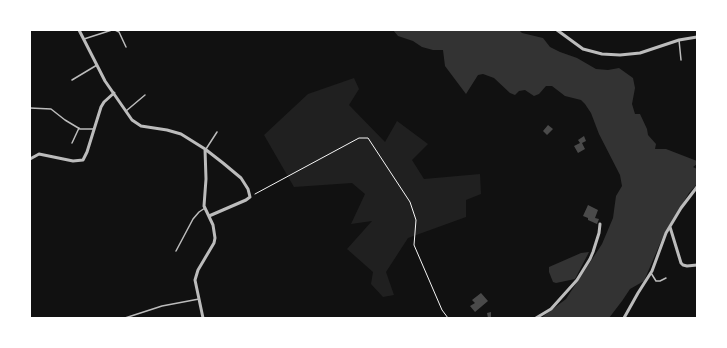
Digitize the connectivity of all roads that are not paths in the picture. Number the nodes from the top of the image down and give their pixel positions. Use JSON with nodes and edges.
{"nodes":[{"id":1,"x":79,"y":30,"type":"edge"},
{"id":2,"x":114,"y":30,"type":"edge"},
{"id":3,"x":557,"y":30,"type":"edge"},
{"id":4,"x":697,"y":37,"type":"edge"},
{"id":5,"x":84,"y":40,"type":"junction"},
{"id":6,"x":679,"y":40,"type":"junction"},
{"id":7,"x":126,"y":47,"type":"dead end"},
{"id":8,"x":681,"y":60,"type":"dead end"},
{"id":9,"x":97,"y":65,"type":"junction"},
{"id":10,"x":72,"y":80,"type":"dead end"},
{"id":11,"x":114,"y":94,"type":"junction"},
{"id":12,"x":145,"y":95,"type":"dead end"},
{"id":13,"x":30,"y":108,"type":"edge"},
{"id":14,"x":125,"y":112,"type":"junction"},
{"id":15,"x":78,"y":128,"type":"junction"},
{"id":16,"x":94,"y":128,"type":"junction"},
{"id":17,"x":217,"y":132,"type":"dead end"},
{"id":18,"x":72,"y":143,"type":"dead end"},
{"id":19,"x":205,"y":149,"type":"junction"},
{"id":20,"x":30,"y":159,"type":"edge"},
{"id":21,"x":697,"y":187,"type":"edge"},
{"id":22,"x":205,"y":208,"type":"junction"},
{"id":23,"x":209,"y":216,"type":"junction"},
{"id":24,"x":600,"y":224,"type":"dead end"},
{"id":25,"x":670,"y":227,"type":"junction"},
{"id":26,"x":176,"y":251,"type":"dead end"},
{"id":27,"x":697,"y":266,"type":"edge"},
{"id":28,"x":651,"y":273,"type":"junction"},
{"id":29,"x":666,"y":278,"type":"dead end"},
{"id":30,"x":199,"y":299,"type":"junction"},
{"id":31,"x":125,"y":318,"type":"edge"},
{"id":32,"x":204,"y":318,"type":"edge"},
{"id":33,"x":536,"y":318,"type":"edge"},
{"id":34,"x":624,"y":318,"type":"edge"}],
"edges":[{"from":1,"to":5,"type":"street"},
{"from":2,"to":5,"type":"lane"},
{"from":2,"to":7,"type":"lane"},
{"from":3,"to":6,"type":"street"},
{"from":4,"to":6,"type":"street"},
{"from":5,"to":9,"type":"street"},
{"from":6,"to":8,"type":"lane"},
{"from":9,"to":10,"type":"lane"},
{"from":9,"to":11,"type":"street"},
{"from":11,"to":14,"type":"street"},
{"from":11,"to":16,"type":"street"},
{"from":12,"to":14,"type":"lane"},
{"from":13,"to":15,"type":"lane"},
{"from":14,"to":19,"type":"street"},
{"from":15,"to":16,"type":"lane"},
{"from":15,"to":18,"type":"lane"},
{"from":16,"to":20,"type":"street"},
{"from":17,"to":19,"type":"lane"},
{"from":19,"to":22,"type":"street"},
{"from":19,"to":23,"type":"street"},
{"from":21,"to":25,"type":"street"},
{"from":22,"to":23,"type":"street"},
{"from":22,"to":26,"type":"lane"},
{"from":23,"to":30,"type":"street"},
{"from":24,"to":33,"type":"street"},
{"from":25,"to":27,"type":"street"},
{"from":25,"to":28,"type":"street"},
{"from":28,"to":29,"type":"lane"},
{"from":28,"to":34,"type":"street"},
{"from":30,"to":31,"type":"lane"},
{"from":30,"to":32,"type":"street"}]}
